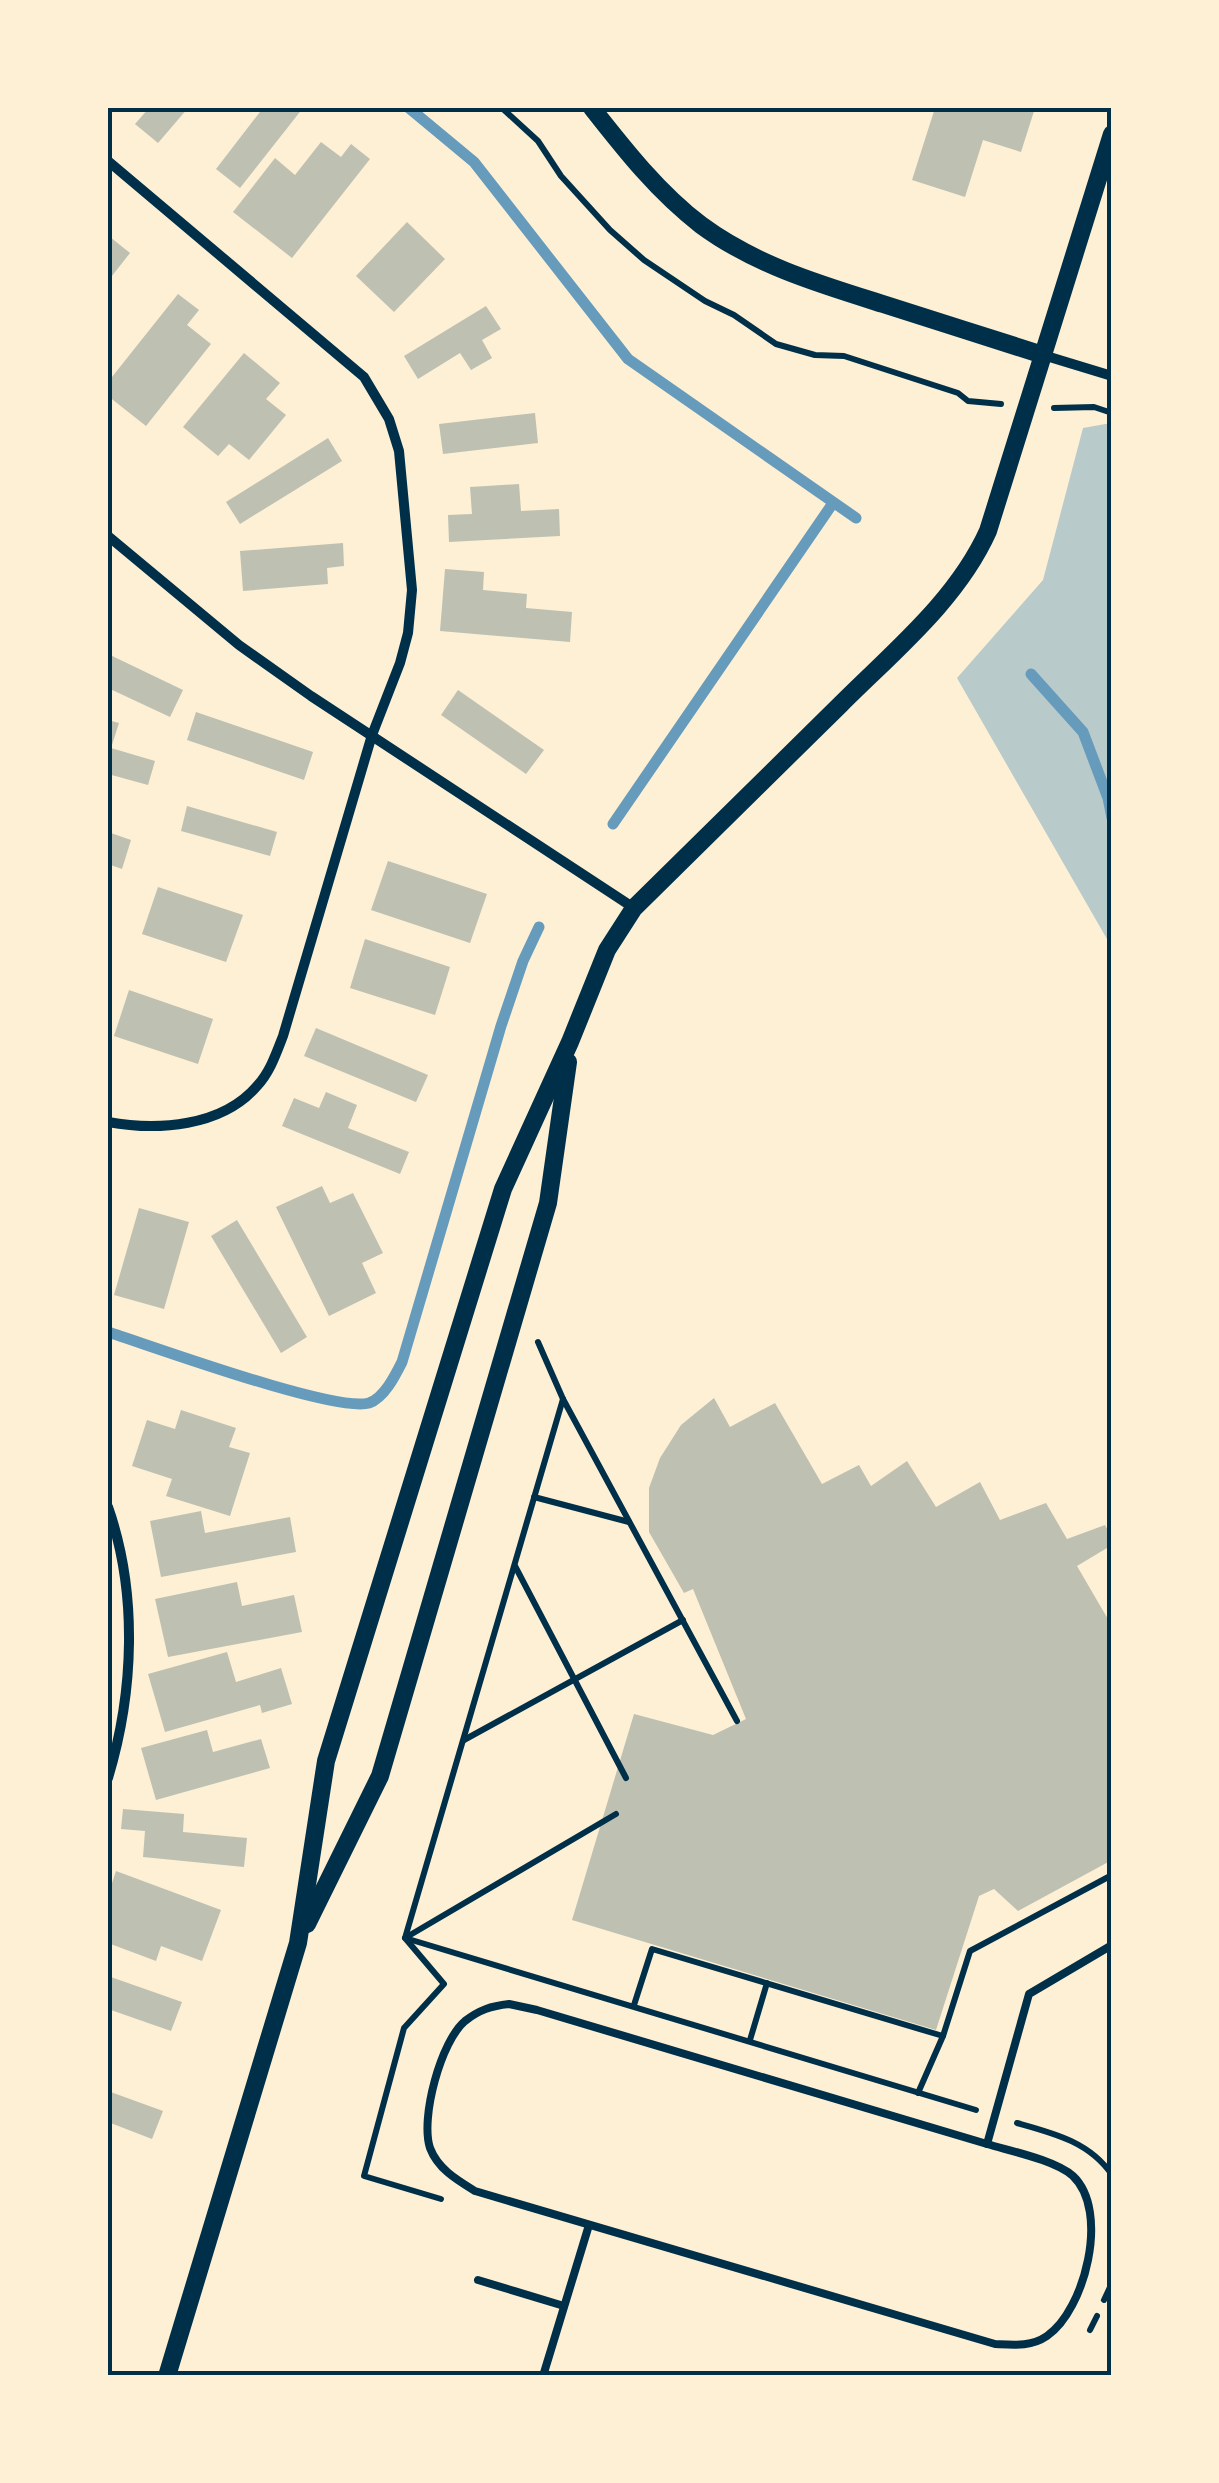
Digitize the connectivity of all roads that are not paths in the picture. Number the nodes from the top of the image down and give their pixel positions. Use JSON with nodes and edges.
{"nodes":[{"id":1,"x":592,"y":108,"type":"edge"},
{"id":2,"x":1112,"y":134,"type":"edge"},
{"id":3,"x":108,"y":161,"type":"edge"},
{"id":4,"x":1043,"y":355,"type":"junction"},
{"id":5,"x":1112,"y":376,"type":"edge"},
{"id":6,"x":110,"y":542,"type":"edge"},
{"id":7,"x":372,"y":735,"type":"junction"},
{"id":8,"x":634,"y":908,"type":"junction"},
{"id":9,"x":570,"y":1042,"type":"junction"},
{"id":10,"x":108,"y":1122,"type":"edge"},
{"id":11,"x":108,"y":1507,"type":"edge"},
{"id":12,"x":108,"y":1778,"type":"edge"},
{"id":13,"x":298,"y":1943,"type":"junction"},
{"id":14,"x":1112,"y":1945,"type":"edge"},
{"id":15,"x":987,"y":2144,"type":"junction"},
{"id":16,"x":589,"y":2226,"type":"junction"},
{"id":17,"x":478,"y":2280,"type":"dead end"},
{"id":18,"x":564,"y":2306,"type":"junction"},
{"id":19,"x":167,"y":2376,"type":"edge"},
{"id":20,"x":544,"y":2376,"type":"edge"}],
"edges":[{"from":1,"to":4,"type":"street"},
{"from":2,"to":4,"type":"street"},
{"from":3,"to":7,"type":"street"},
{"from":4,"to":5,"type":"street"},
{"from":4,"to":8,"type":"street"},
{"from":6,"to":7,"type":"street"},
{"from":7,"to":8,"type":"street"},
{"from":7,"to":10,"type":"street"},
{"from":8,"to":9,"type":"street"},
{"from":9,"to":13,"type":"street"},
{"from":9,"to":13,"type":"street"},
{"from":11,"to":12,"type":"street"},
{"from":13,"to":19,"type":"street"},
{"from":14,"to":15,"type":"lane"},
{"from":15,"to":16,"type":"lane"},
{"from":15,"to":16,"type":"lane"},
{"from":16,"to":18,"type":"lane"},
{"from":17,"to":18,"type":"lane"},
{"from":18,"to":20,"type":"lane"}]}
